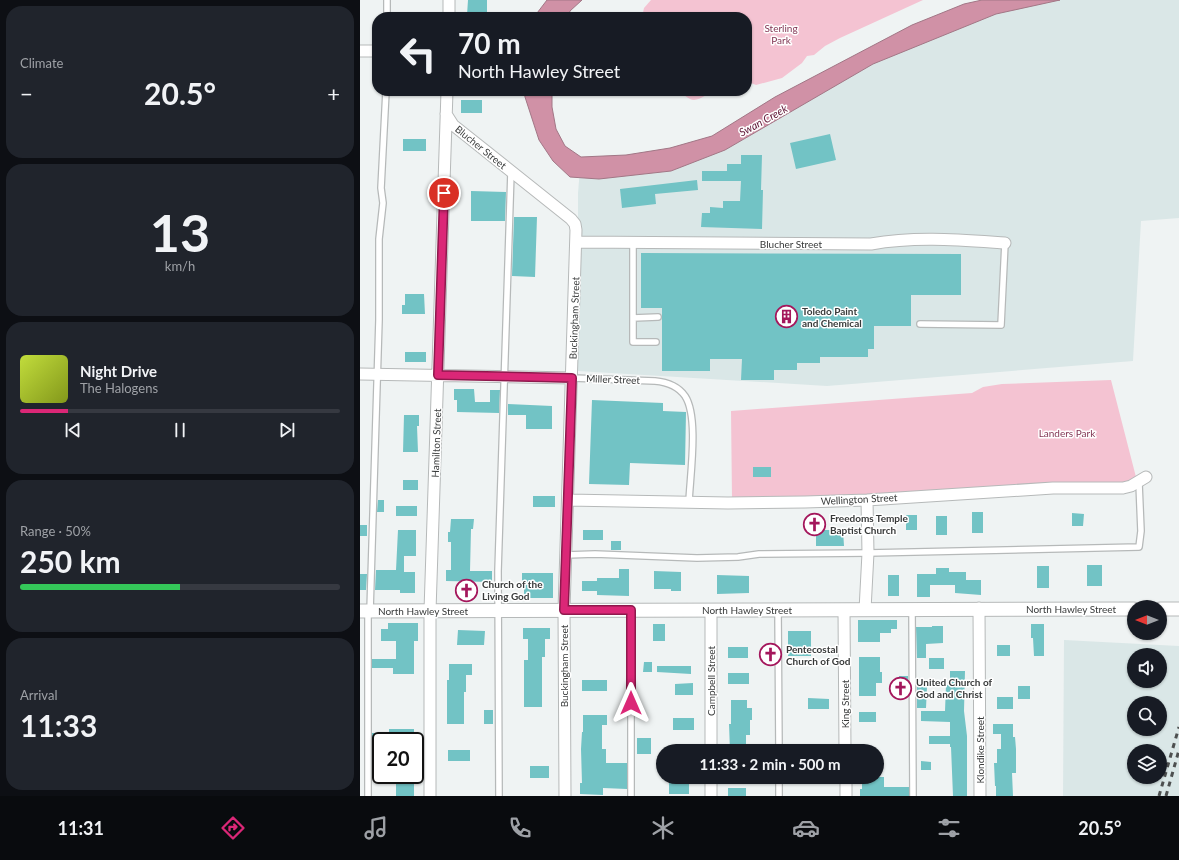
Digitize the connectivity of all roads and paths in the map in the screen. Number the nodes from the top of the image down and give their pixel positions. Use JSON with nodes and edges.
{"nodes":[{"id":1,"x":387,"y":0,"type":"edge"},
{"id":2,"x":449,"y":0,"type":"edge"},
{"id":3,"x":387,"y":12,"type":"edge"},
{"id":4,"x":449,"y":12,"type":"edge"},
{"id":5,"x":360,"y":51,"type":"edge"},
{"id":6,"x":372,"y":51,"type":"edge"},
{"id":7,"x":386,"y":96,"type":"edge"},
{"id":8,"x":447,"y":96,"type":"edge"},
{"id":9,"x":446,"y":114,"type":"junction"},
{"id":10,"x":511,"y":172,"type":"junction"},
{"id":11,"x":574,"y":224,"type":"joint"},
{"id":12,"x":576,"y":242,"type":"junction"},
{"id":13,"x":633,"y":242,"type":"junction"},
{"id":14,"x":1005,"y":243,"type":"joint"},
{"id":15,"x":658,"y":317,"type":"dead end"},
{"id":16,"x":633,"y":318,"type":"junction"},
{"id":17,"x":920,"y":324,"type":"dead end"},
{"id":18,"x":656,"y":342,"type":"dead end"},
{"id":19,"x":360,"y":374,"type":"edge"},
{"id":20,"x":376,"y":374,"type":"junction"},
{"id":21,"x":438,"y":375,"type":"junction"},
{"id":22,"x":505,"y":377,"type":"junction"},
{"id":23,"x":572,"y":378,"type":"junction"},
{"id":24,"x":1143,"y":480,"type":"joint"},
{"id":25,"x":568,"y":500,"type":"junction"},
{"id":26,"x":867,"y":500,"type":"junction"},
{"id":27,"x":688,"y":502,"type":"junction"},
{"id":28,"x":868,"y":554,"type":"junction"},
{"id":29,"x":566,"y":555,"type":"junction"},
{"id":30,"x":979,"y":608,"type":"junction"},
{"id":31,"x":912,"y":609,"type":"junction"},
{"id":32,"x":1127,"y":609,"type":"edge"},
{"id":33,"x":1167,"y":609,"type":"edge"},
{"id":34,"x":1179,"y":609,"type":"edge"},
{"id":35,"x":564,"y":610,"type":"junction"},
{"id":36,"x":631,"y":610,"type":"junction"},
{"id":37,"x":711,"y":610,"type":"junction"},
{"id":38,"x":778,"y":610,"type":"junction"},
{"id":39,"x":844,"y":610,"type":"junction"},
{"id":40,"x":865,"y":610,"type":"junction"},
{"id":41,"x":366,"y":611,"type":"edge"},
{"id":42,"x":430,"y":611,"type":"junction"},
{"id":43,"x":498,"y":611,"type":"junction"},
{"id":44,"x":711,"y":744,"type":"edge"},
{"id":45,"x":779,"y":744,"type":"edge"},
{"id":46,"x":845,"y":744,"type":"edge"},
{"id":47,"x":711,"y":784,"type":"edge"},
{"id":48,"x":779,"y":784,"type":"edge"},
{"id":49,"x":846,"y":784,"type":"edge"},
{"id":50,"x":368,"y":796,"type":"edge"},
{"id":51,"x":430,"y":796,"type":"edge"},
{"id":52,"x":499,"y":796,"type":"edge"},
{"id":53,"x":565,"y":796,"type":"edge"},
{"id":54,"x":631,"y":796,"type":"edge"},
{"id":55,"x":711,"y":796,"type":"edge"},
{"id":56,"x":779,"y":796,"type":"edge"},
{"id":57,"x":846,"y":796,"type":"edge"},
{"id":58,"x":913,"y":796,"type":"edge"},
{"id":59,"x":980,"y":796,"type":"edge"}],
"edges":[{"from":1,"to":3,"type":"lane"},
{"from":2,"to":4,"type":"street"},
{"from":5,"to":6,"type":"street"},
{"from":7,"to":20,"type":"lane"},
{"from":8,"to":9,"type":"street","name":"Hamilton Street"},
{"from":9,"to":10,"type":"street","name":"Blucher Street"},
{"from":9,"to":21,"type":"street","name":"Hamilton Street"},
{"from":10,"to":11,"type":"street","name":"Blucher Street"},
{"from":10,"to":22,"type":"lane"},
{"from":11,"to":12,"type":"street","name":"Buckingham Street"},
{"from":12,"to":13,"type":"street","name":"Blucher Street"},
{"from":12,"to":23,"type":"street","name":"Buckingham Street"},
{"from":13,"to":14,"type":"street","name":"Blucher Street"},
{"from":13,"to":16,"type":"lane"},
{"from":14,"to":17,"type":"lane"},
{"from":15,"to":16,"type":"lane"},
{"from":16,"to":18,"type":"lane"},
{"from":19,"to":20,"type":"street"},
{"from":20,"to":21,"type":"street"},
{"from":20,"to":41,"type":"lane"},
{"from":21,"to":22,"type":"street"},
{"from":21,"to":42,"type":"street","name":"Hamilton Street"},
{"from":22,"to":23,"type":"street"},
{"from":22,"to":43,"type":"lane"},
{"from":23,"to":25,"type":"street","name":"Buckingham Street"},
{"from":23,"to":27,"type":"lane","name":"Miller Street"},
{"from":24,"to":26,"type":"street","name":"Wellington Street"},
{"from":24,"to":28,"type":"lane"},
{"from":25,"to":27,"type":"street","name":"Wellington Street"},
{"from":25,"to":29,"type":"street","name":"Buckingham Street"},
{"from":26,"to":27,"type":"street","name":"Wellington Street"},
{"from":26,"to":28,"type":"street"},
{"from":28,"to":29,"type":"lane"},
{"from":28,"to":40,"type":"street"},
{"from":29,"to":35,"type":"street","name":"Buckingham Street"},
{"from":30,"to":31,"type":"street","name":"North Hawley Street"},
{"from":30,"to":32,"type":"street","name":"North Hawley Street"},
{"from":30,"to":59,"type":"street","name":"Klondike Street"},
{"from":31,"to":40,"type":"street","name":"North Hawley Street"},
{"from":31,"to":58,"type":"lane"},
{"from":33,"to":34,"type":"street"},
{"from":35,"to":36,"type":"street","name":"North Hawley Street"},
{"from":35,"to":43,"type":"street","name":"North Hawley Street"},
{"from":35,"to":53,"type":"street","name":"Buckingham Street"},
{"from":36,"to":37,"type":"street","name":"North Hawley Street"},
{"from":36,"to":54,"type":"lane"},
{"from":37,"to":38,"type":"street","name":"North Hawley Street"},
{"from":37,"to":44,"type":"street","name":"Campbell Street"},
{"from":38,"to":39,"type":"street","name":"North Hawley Street"},
{"from":38,"to":45,"type":"lane"},
{"from":39,"to":40,"type":"street","name":"North Hawley Street"},
{"from":39,"to":46,"type":"street","name":"King Street"},
{"from":41,"to":42,"type":"street","name":"North Hawley Street"},
{"from":41,"to":50,"type":"lane"},
{"from":42,"to":43,"type":"street","name":"North Hawley Street"},
{"from":42,"to":51,"type":"street","name":"Hamilton Street"},
{"from":43,"to":52,"type":"lane"},
{"from":47,"to":55,"type":"street"},
{"from":48,"to":56,"type":"lane"},
{"from":49,"to":57,"type":"street"}]}
